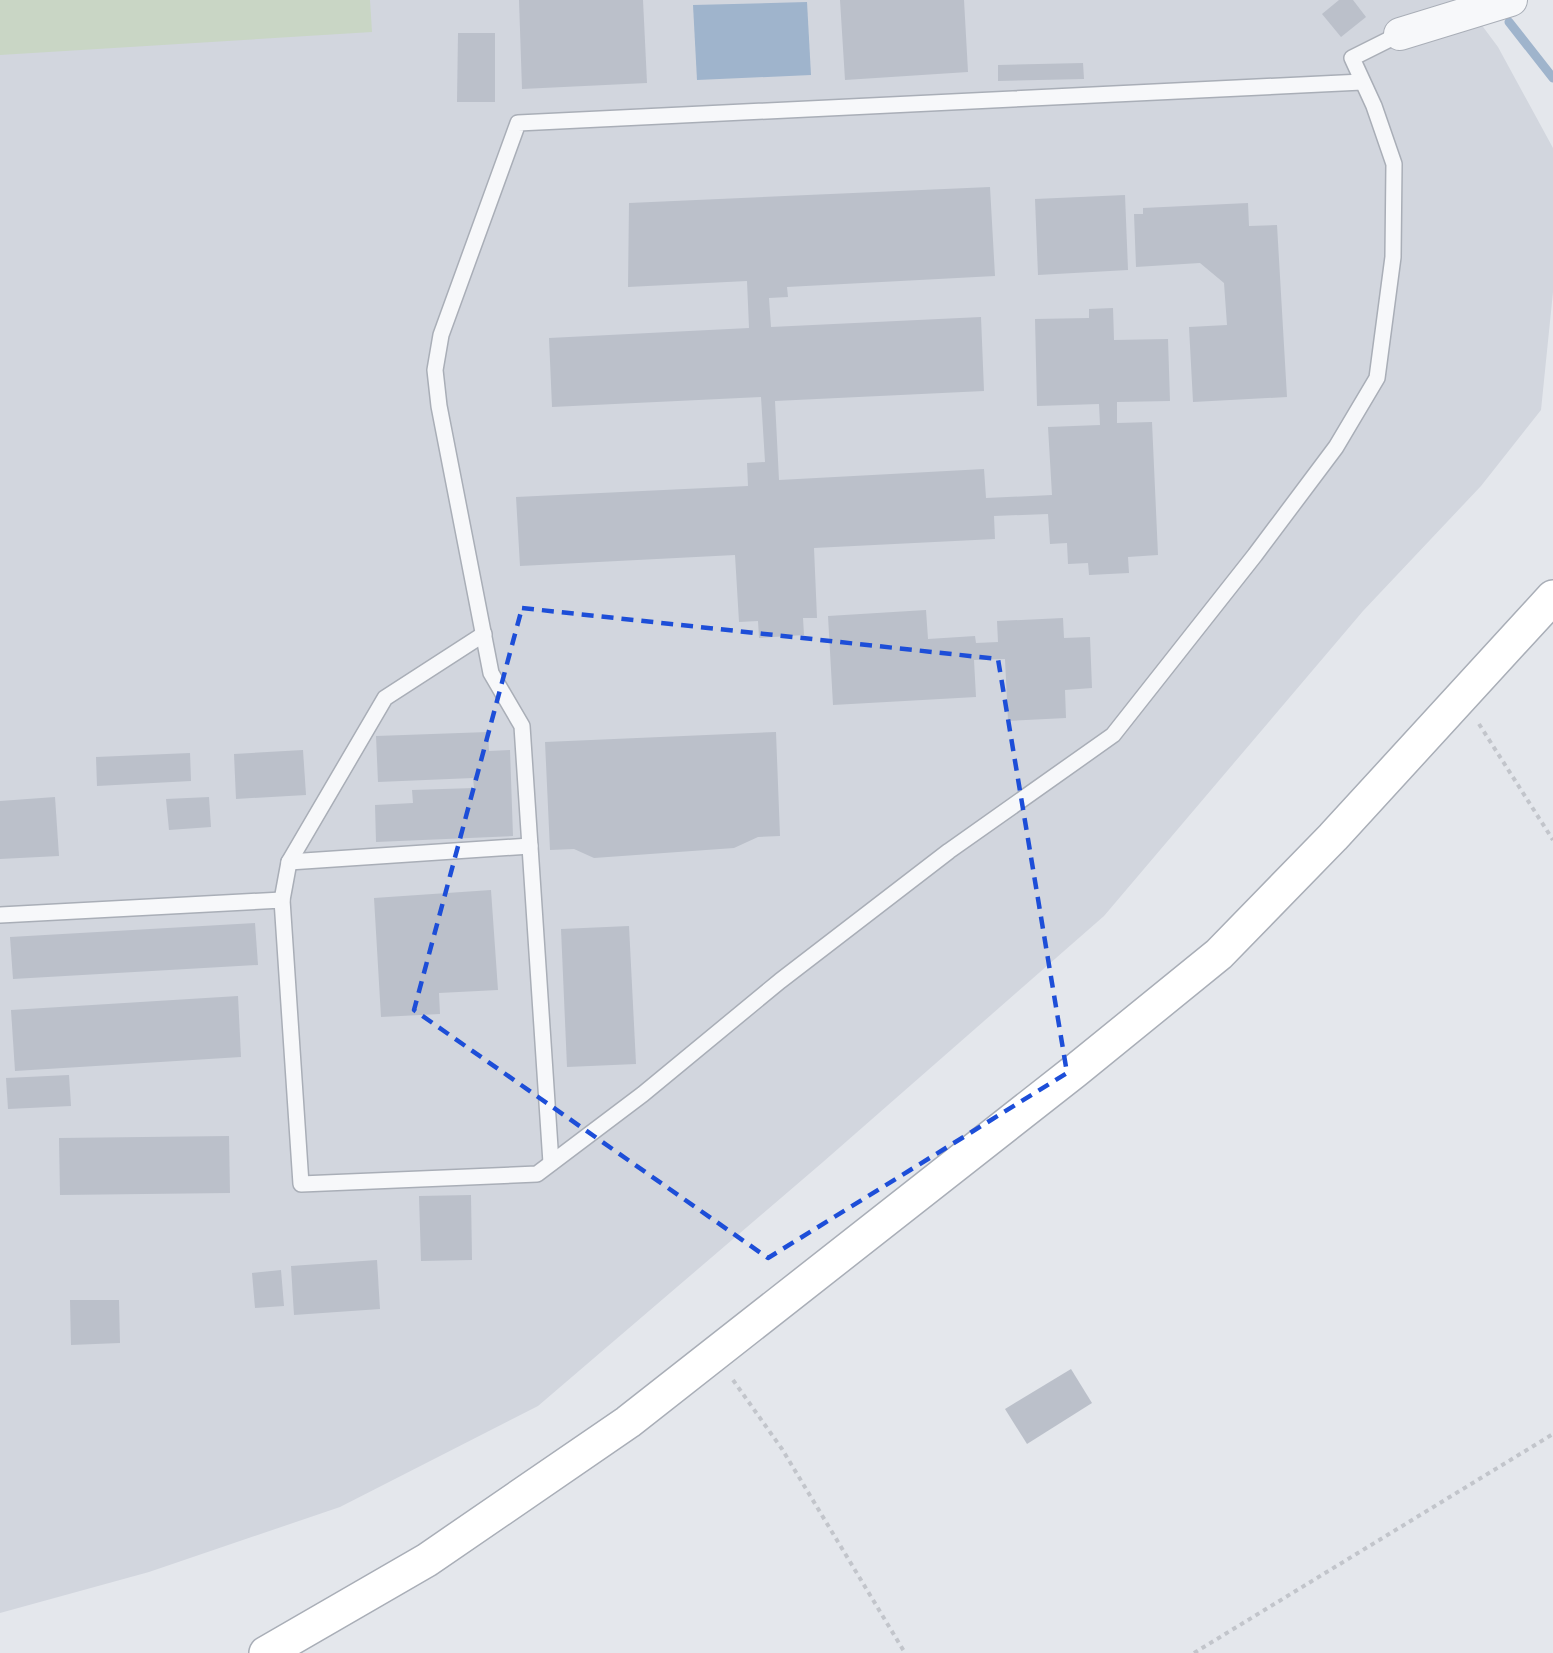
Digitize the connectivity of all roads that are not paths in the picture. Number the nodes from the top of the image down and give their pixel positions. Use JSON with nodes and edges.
{"nodes":[{"id":1,"x":1511,"y":0,"type":"edge"},
{"id":2,"x":1400,"y":34,"type":"joint"},
{"id":3,"x":1362,"y":82,"type":"junction"},
{"id":4,"x":1553,"y":597,"type":"edge"},
{"id":5,"x":484,"y":634,"type":"junction"},
{"id":6,"x":530,"y":846,"type":"junction"},
{"id":7,"x":289,"y":862,"type":"junction"},
{"id":8,"x":282,"y":900,"type":"junction"},
{"id":9,"x":0,"y":915,"type":"edge"},
{"id":10,"x":552,"y":1163,"type":"junction"},
{"id":11,"x":266,"y":1653,"type":"edge"}],
"edges":[{"from":1,"to":2,"type":"street"},
{"from":2,"to":3,"type":"lane"},
{"from":3,"to":5,"type":"lane"},
{"from":3,"to":10,"type":"lane"},
{"from":4,"to":11,"type":"street"},
{"from":5,"to":6,"type":"lane"},
{"from":5,"to":7,"type":"lane"},
{"from":6,"to":7,"type":"lane"},
{"from":6,"to":10,"type":"lane"},
{"from":7,"to":8,"type":"lane"},
{"from":8,"to":9,"type":"lane"},
{"from":8,"to":10,"type":"lane"}]}
